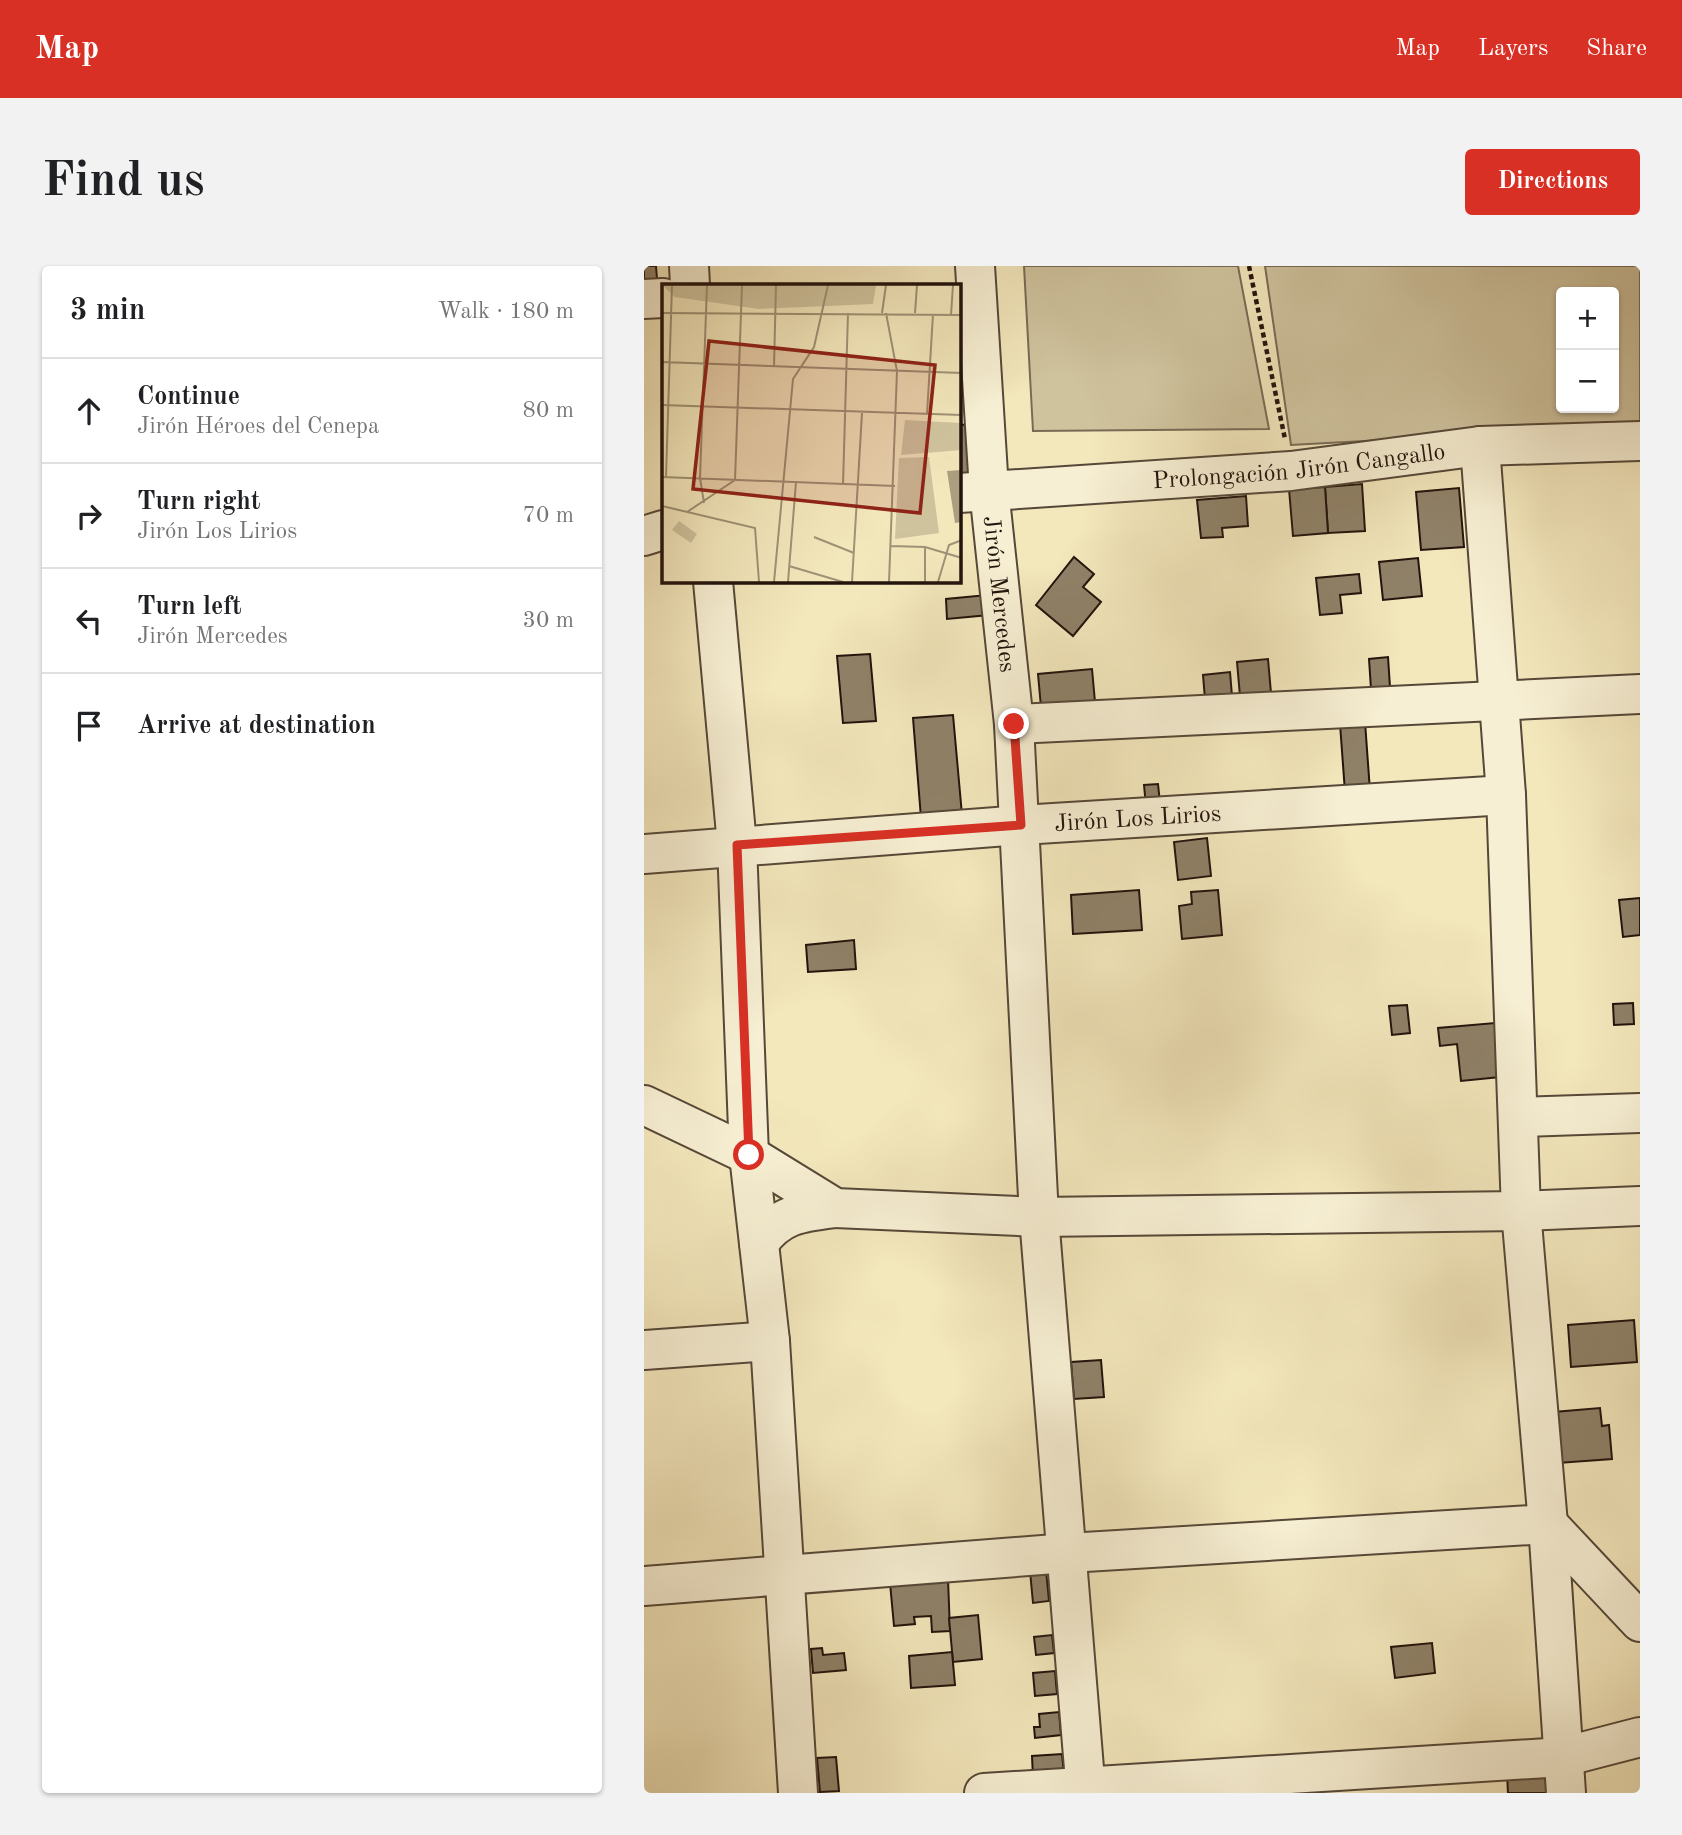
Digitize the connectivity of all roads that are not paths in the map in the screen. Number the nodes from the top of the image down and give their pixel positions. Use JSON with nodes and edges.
{"nodes":[{"id":1,"x":689,"y":266,"type":"edge"},
{"id":2,"x":970,"y":279,"type":"edge"},
{"id":3,"x":690,"y":284,"type":"edge"},
{"id":4,"x":662,"y":298,"type":"edge"},
{"id":5,"x":644,"y":299,"type":"edge"},
{"id":6,"x":1640,"y":441,"type":"edge"},
{"id":7,"x":1480,"y":446,"type":"junction"},
{"id":8,"x":974,"y":491,"type":"edge"},
{"id":9,"x":662,"y":530,"type":"edge"},
{"id":10,"x":644,"y":536,"type":"edge"},
{"id":11,"x":713,"y":583,"type":"edge"},
{"id":12,"x":1640,"y":694,"type":"edge"},
{"id":13,"x":1499,"y":701,"type":"junction"},
{"id":14,"x":1014,"y":724,"type":"junction"},
{"id":15,"x":1506,"y":795,"type":"junction"},
{"id":16,"x":1021,"y":825,"type":"junction"},
{"id":17,"x":737,"y":845,"type":"junction"},
{"id":18,"x":644,"y":854,"type":"edge"},
{"id":19,"x":644,"y":1105,"type":"edge"},
{"id":20,"x":1640,"y":1113,"type":"edge"},
{"id":21,"x":1520,"y":1117,"type":"junction"},
{"id":22,"x":749,"y":1155,"type":"junction"},
{"id":23,"x":1640,"y":1206,"type":"edge"},
{"id":24,"x":835,"y":1208,"type":"junction"},
{"id":25,"x":1521,"y":1211,"type":"junction"},
{"id":26,"x":1039,"y":1217,"type":"junction"},
{"id":27,"x":759,"y":1243,"type":"junction"},
{"id":28,"x":770,"y":1341,"type":"junction"},
{"id":29,"x":644,"y":1350,"type":"edge"},
{"id":30,"x":1548,"y":1524,"type":"junction"},
{"id":31,"x":1068,"y":1553,"type":"junction"},
{"id":32,"x":786,"y":1577,"type":"junction"},
{"id":33,"x":644,"y":1586,"type":"edge"},
{"id":34,"x":1640,"y":1622,"type":"edge"},
{"id":35,"x":1640,"y":1737,"type":"edge"},
{"id":36,"x":1564,"y":1775,"type":"edge"},
{"id":37,"x":1086,"y":1790,"type":"edge"},
{"id":38,"x":797,"y":1793,"type":"edge"},
{"id":39,"x":984,"y":1793,"type":"edge"}],
"edges":[{"from":1,"to":3,"type":"street"},
{"from":2,"to":8,"type":"street","name":"Jirón Mercedes"},
{"from":4,"to":5,"type":"street"},
{"from":6,"to":7,"type":"street","name":"Prolongación Jirón Cangallo"},
{"from":7,"to":8,"type":"street","name":"Prolongación Jirón Cangallo"},
{"from":7,"to":13,"type":"street"},
{"from":8,"to":14,"type":"street","name":"Jirón Mercedes"},
{"from":9,"to":10,"type":"street"},
{"from":11,"to":17,"type":"street"},
{"from":12,"to":13,"type":"street"},
{"from":13,"to":14,"type":"street"},
{"from":13,"to":15,"type":"street"},
{"from":14,"to":16,"type":"street","name":"Jirón Mercedes"},
{"from":15,"to":16,"type":"street","name":"Jirón Los Lirios"},
{"from":15,"to":21,"type":"street"},
{"from":16,"to":17,"type":"street","name":"Jirón Los Lirios"},
{"from":16,"to":26,"type":"street","name":"Jirón Mercedes"},
{"from":17,"to":18,"type":"street","name":"Jirón Los Lirios"},
{"from":17,"to":22,"type":"street"},
{"from":19,"to":22,"type":"street"},
{"from":20,"to":21,"type":"street"},
{"from":21,"to":25,"type":"street"},
{"from":22,"to":24,"type":"street"},
{"from":22,"to":27,"type":"street"},
{"from":23,"to":25,"type":"street"},
{"from":24,"to":26,"type":"street"},
{"from":24,"to":27,"type":"street"},
{"from":25,"to":26,"type":"street"},
{"from":25,"to":30,"type":"street"},
{"from":26,"to":31,"type":"street","name":"Jirón Mercedes"},
{"from":27,"to":28,"type":"street"},
{"from":28,"to":29,"type":"street"},
{"from":28,"to":32,"type":"street"},
{"from":30,"to":31,"type":"street"},
{"from":30,"to":34,"type":"street"},
{"from":30,"to":36,"type":"street"},
{"from":31,"to":32,"type":"street"},
{"from":31,"to":37,"type":"street","name":"Jirón Mercedes"},
{"from":32,"to":33,"type":"street"},
{"from":32,"to":38,"type":"street"},
{"from":35,"to":36,"type":"street"},
{"from":36,"to":37,"type":"street"},
{"from":37,"to":39,"type":"street"}]}
